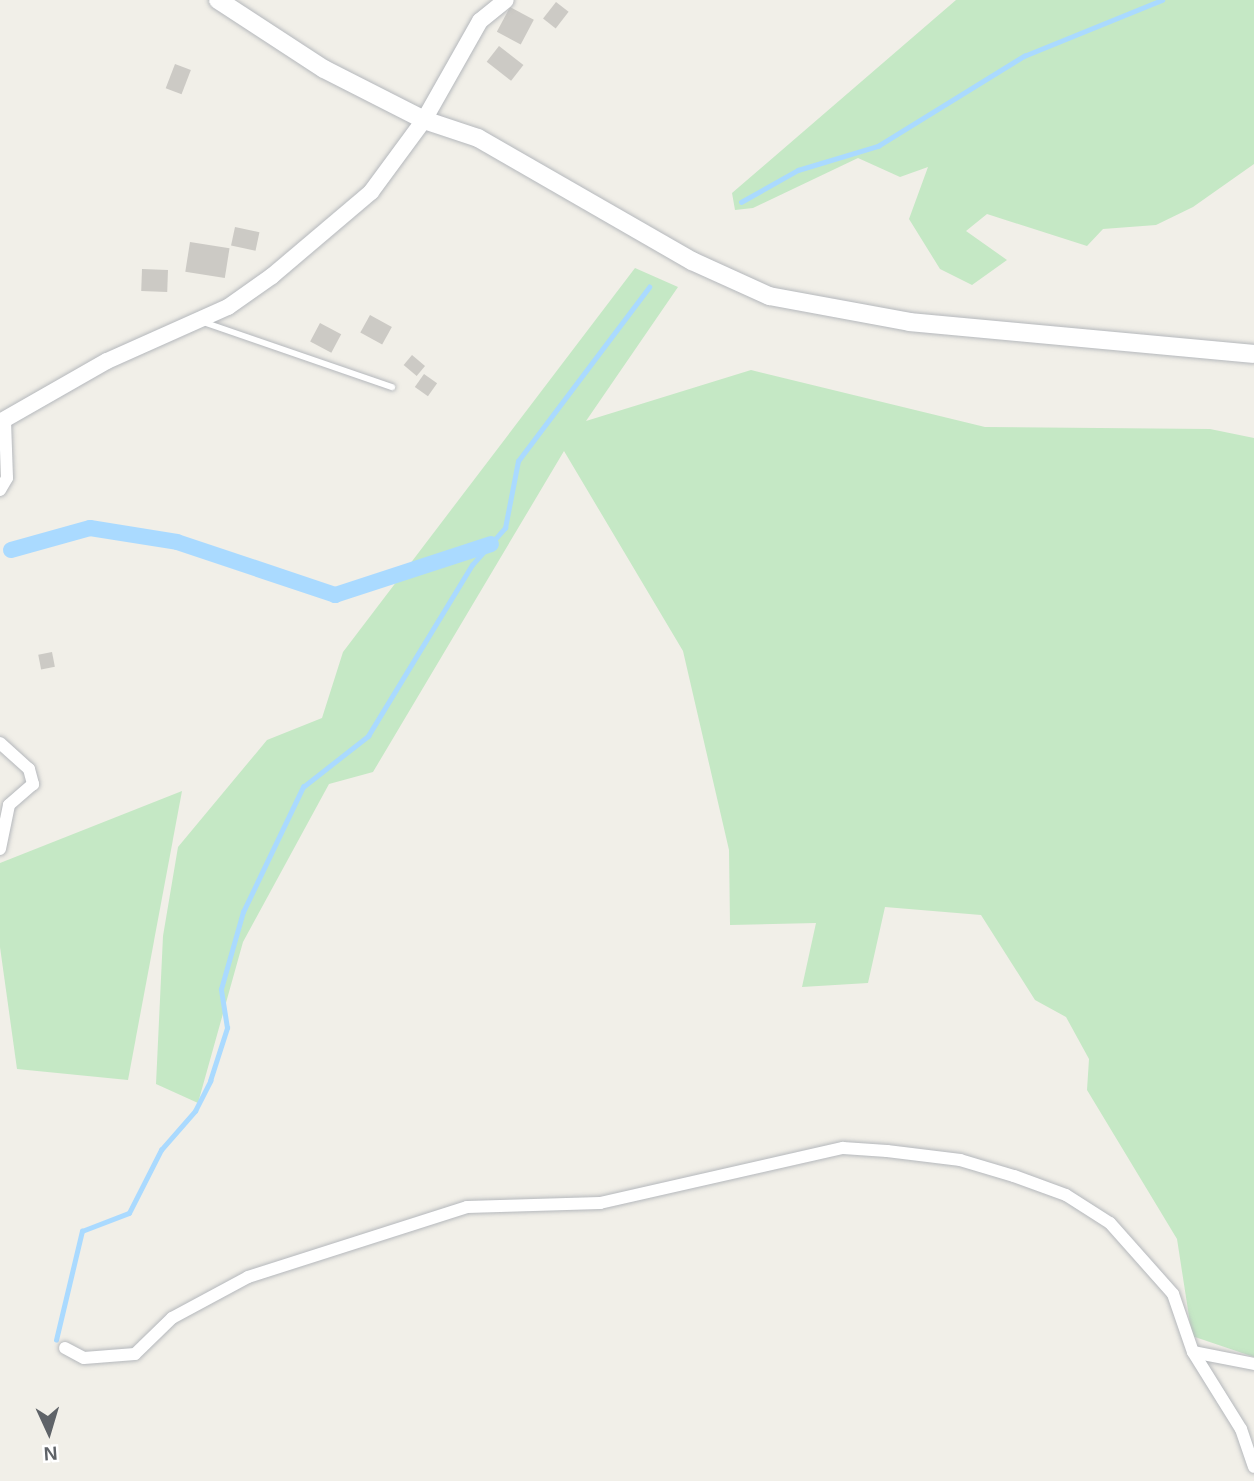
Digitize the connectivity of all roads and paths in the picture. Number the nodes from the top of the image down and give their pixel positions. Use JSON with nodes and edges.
{"nodes":[{"id":1,"x":218,"y":0,"type":"edge"},
{"id":2,"x":506,"y":0,"type":"edge"},
{"id":3,"x":425,"y":120,"type":"junction"},
{"id":4,"x":201,"y":322,"type":"junction"},
{"id":5,"x":1254,"y":354,"type":"edge"},
{"id":6,"x":392,"y":387,"type":"dead end"},
{"id":7,"x":2,"y":422,"type":"edge"},
{"id":8,"x":0,"y":490,"type":"edge"},
{"id":9,"x":0,"y":743,"type":"edge"},
{"id":10,"x":0,"y":849,"type":"edge"},
{"id":11,"x":65,"y":1348,"type":"dead end"},
{"id":12,"x":1193,"y":1352,"type":"junction"},
{"id":13,"x":1254,"y":1364,"type":"edge"},
{"id":14,"x":1254,"y":1467,"type":"edge"}],
"edges":[{"from":1,"to":3,"type":"main road"},
{"from":2,"to":3,"type":"street"},
{"from":3,"to":4,"type":"street"},
{"from":3,"to":5,"type":"main road"},
{"from":4,"to":6,"type":"lane"},
{"from":4,"to":7,"type":"street"},
{"from":7,"to":8,"type":"street"},
{"from":9,"to":10,"type":"street"},
{"from":11,"to":12,"type":"street"},
{"from":12,"to":13,"type":"street"},
{"from":12,"to":14,"type":"street"}]}
